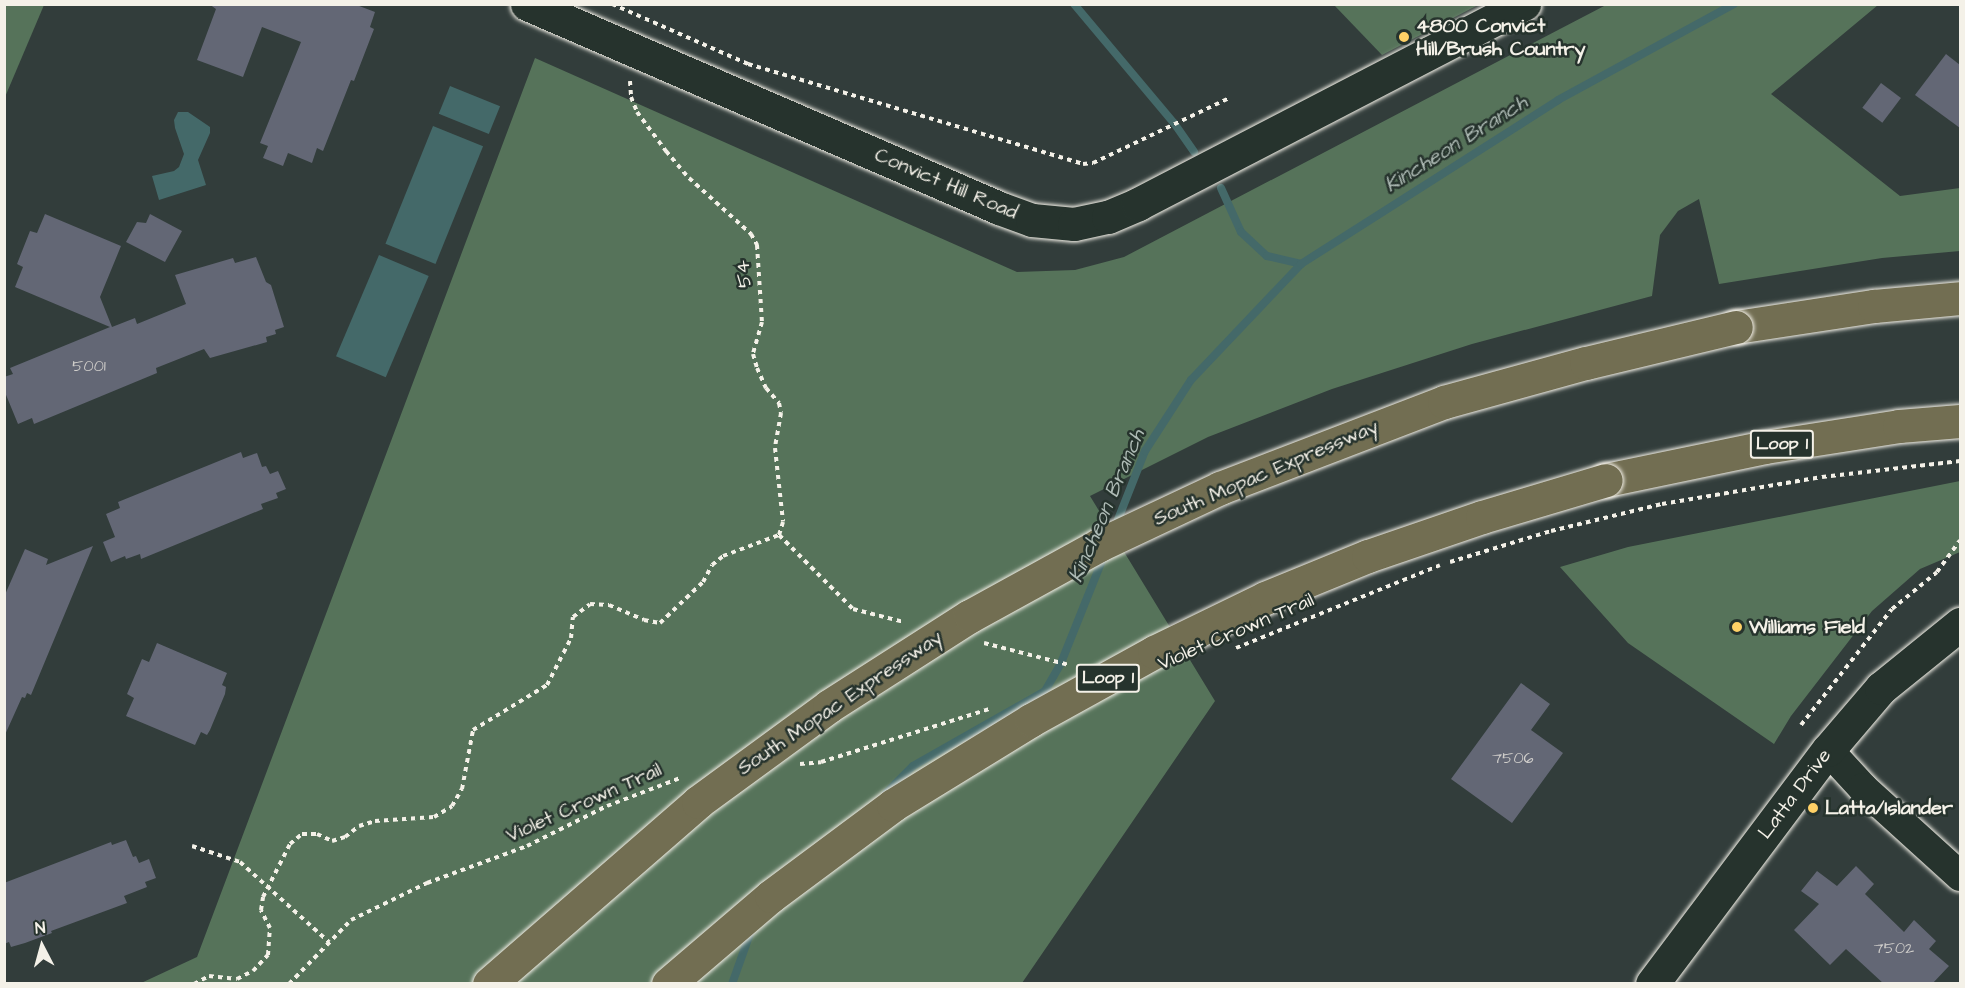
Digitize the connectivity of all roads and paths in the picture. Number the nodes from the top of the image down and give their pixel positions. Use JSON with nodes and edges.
{"nodes":[{"id":1,"x":527,"y":4,"type":"edge"},
{"id":2,"x":612,"y":4,"type":"edge"},
{"id":3,"x":1524,"y":4,"type":"edge"},
{"id":4,"x":634,"y":51,"type":"junction"},
{"id":5,"x":1229,"y":98,"type":"dead end"},
{"id":6,"x":1960,"y":298,"type":"edge"},
{"id":7,"x":1960,"y":421,"type":"edge"},
{"id":8,"x":1960,"y":461,"type":"edge"},
{"id":9,"x":779,"y":535,"type":"junction"},
{"id":10,"x":1960,"y":540,"type":"edge"},
{"id":11,"x":911,"y":624,"type":"dead end"},
{"id":12,"x":1960,"y":624,"type":"edge"},
{"id":13,"x":980,"y":642,"type":"dead end"},
{"id":14,"x":1231,"y":650,"type":"dead end"},
{"id":15,"x":1072,"y":666,"type":"dead end"},
{"id":16,"x":1000,"y":705,"type":"dead end"},
{"id":17,"x":1801,"y":725,"type":"dead end"},
{"id":18,"x":1828,"y":750,"type":"junction"},
{"id":19,"x":798,"y":765,"type":"dead end"},
{"id":20,"x":683,"y":778,"type":"dead end"},
{"id":21,"x":192,"y":846,"type":"dead end"},
{"id":22,"x":1960,"y":876,"type":"edge"},
{"id":23,"x":268,"y":885,"type":"junction"},
{"id":24,"x":329,"y":942,"type":"junction"},
{"id":25,"x":194,"y":984,"type":"edge"},
{"id":26,"x":289,"y":984,"type":"edge"},
{"id":27,"x":489,"y":984,"type":"edge"},
{"id":28,"x":668,"y":984,"type":"edge"},
{"id":29,"x":1652,"y":984,"type":"edge"}],
"edges":[{"from":1,"to":4,"type":"street","name":"Convict Hill Road"},
{"from":2,"to":5,"type":"path"},
{"from":3,"to":4,"type":"street","name":"Convict Hill Road"},
{"from":4,"to":9,"type":"path","name":"54"},
{"from":6,"to":27,"type":"highway","name":"South Mopac Expressway","bridge":true},
{"from":7,"to":28,"type":"highway","number":"Loop 1","bridge":true},
{"from":8,"to":14,"type":"path","name":"Violet Crown Trail"},
{"from":9,"to":11,"type":"path"},
{"from":9,"to":23,"type":"path"},
{"from":10,"to":17,"type":"path"},
{"from":12,"to":18,"type":"street","name":"Latta Drive"},
{"from":13,"to":15,"type":"path"},
{"from":16,"to":19,"type":"path"},
{"from":18,"to":22,"type":"street"},
{"from":18,"to":29,"type":"street","name":"Latta Drive"},
{"from":20,"to":24,"type":"path","name":"Violet Crown Trail"},
{"from":21,"to":23,"type":"path"},
{"from":23,"to":24,"type":"path"},
{"from":23,"to":25,"type":"path"},
{"from":24,"to":26,"type":"path","name":"Violet Crown Trail"}]}
